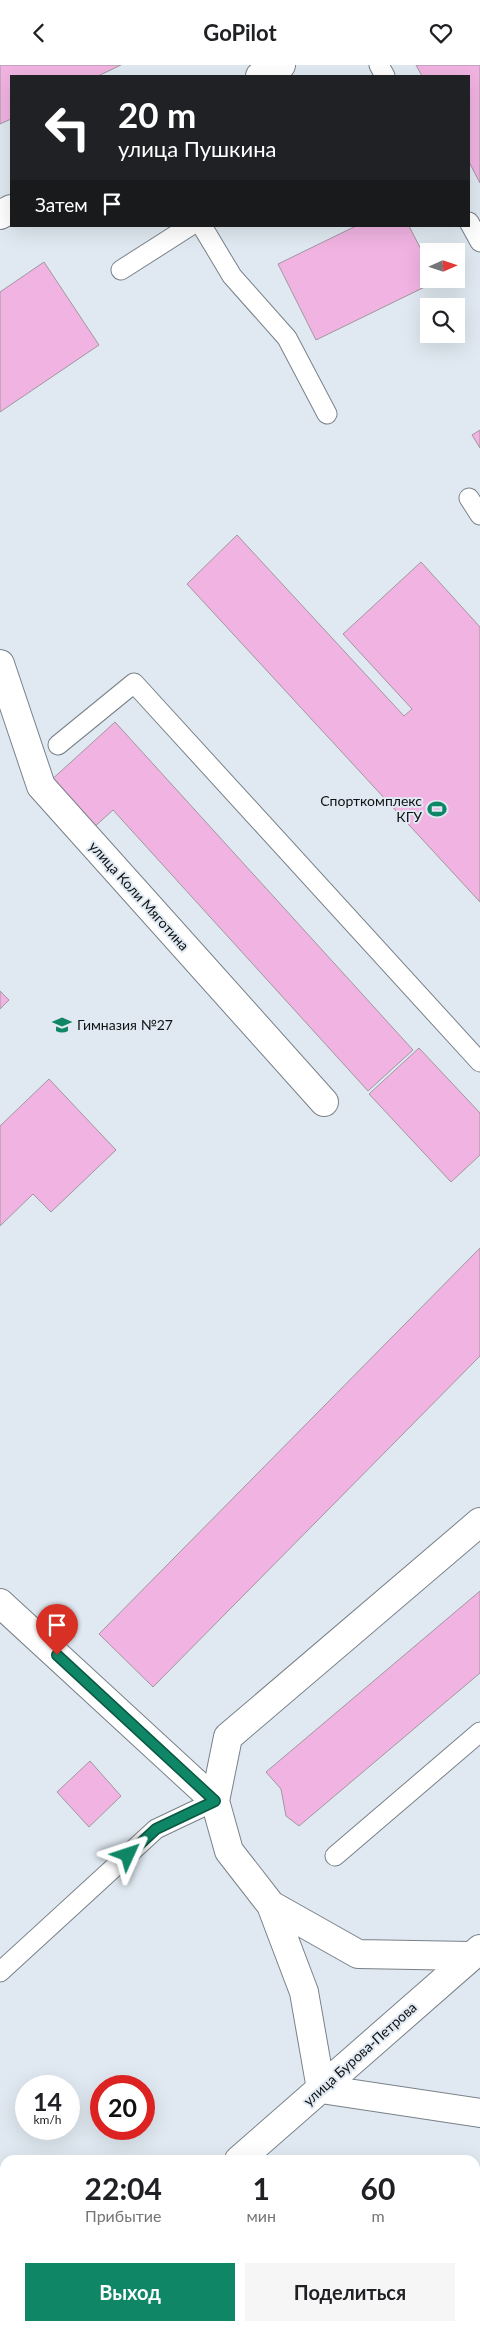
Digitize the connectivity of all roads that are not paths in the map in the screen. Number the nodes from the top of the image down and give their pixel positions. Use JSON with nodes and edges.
{"nodes":[{"id":1,"x":281,"y":65,"type":"edge"},
{"id":2,"x":262,"y":75,"type":"edge"},
{"id":3,"x":470,"y":224,"type":"edge"},
{"id":4,"x":188,"y":227,"type":"edge"},
{"id":5,"x":203,"y":227,"type":"edge"},
{"id":6,"x":480,"y":242,"type":"edge"},
{"id":7,"x":121,"y":270,"type":"dead end"},
{"id":8,"x":327,"y":414,"type":"dead end"},
{"id":9,"x":469,"y":498,"type":"dead end"},
{"id":10,"x":480,"y":515,"type":"edge"},
{"id":11,"x":0,"y":664,"type":"edge"},
{"id":12,"x":58,"y":745,"type":"dead end"},
{"id":13,"x":480,"y":1062,"type":"edge"},
{"id":14,"x":324,"y":1102,"type":"dead end"},
{"id":15,"x":480,"y":1522,"type":"edge"},
{"id":16,"x":0,"y":1603,"type":"edge"},
{"id":17,"x":480,"y":1732,"type":"edge"},
{"id":18,"x":215,"y":1801,"type":"junction"},
{"id":19,"x":335,"y":1856,"type":"dead end"},
{"id":20,"x":271,"y":1905,"type":"junction"},
{"id":21,"x":475,"y":1952,"type":"edge"},
{"id":22,"x":0,"y":1972,"type":"edge"},
{"id":23,"x":321,"y":2089,"type":"junction"},
{"id":24,"x":480,"y":2113,"type":"edge"},
{"id":25,"x":246,"y":2155,"type":"edge"}],
"edges":[{"from":1,"to":2,"type":"main road"},
{"from":3,"to":6,"type":"lane"},
{"from":4,"to":7,"type":"lane"},
{"from":5,"to":8,"type":"lane"},
{"from":9,"to":10,"type":"lane"},
{"from":11,"to":14,"type":"main road","name":"улица Коли Мяготина"},
{"from":12,"to":13,"type":"lane"},
{"from":15,"to":18,"type":"main road"},
{"from":16,"to":18,"type":"main road"},
{"from":17,"to":19,"type":"lane"},
{"from":18,"to":20,"type":"main road"},
{"from":18,"to":22,"type":"lane"},
{"from":20,"to":21,"type":"main road"},
{"from":20,"to":23,"type":"main road"},
{"from":21,"to":23,"type":"main road","name":"улица Бурова-Петрова"},
{"from":23,"to":24,"type":"main road"},
{"from":23,"to":25,"type":"main road","name":"улица Бурова-Петрова"}]}
